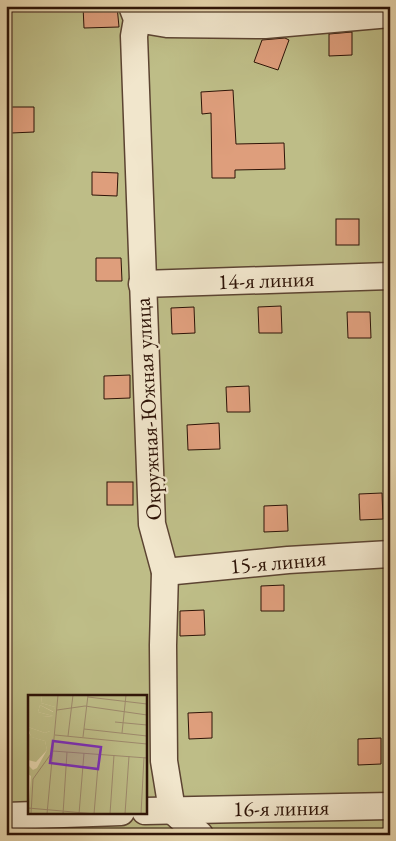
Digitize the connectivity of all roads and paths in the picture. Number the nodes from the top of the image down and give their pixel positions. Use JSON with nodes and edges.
{"nodes":[{"id":1,"x":134,"y":13,"type":"edge"},
{"id":2,"x":390,"y":14,"type":"edge"},
{"id":3,"x":390,"y":276,"type":"edge"},
{"id":4,"x":142,"y":284,"type":"junction"},
{"id":5,"x":390,"y":554,"type":"edge"},
{"id":6,"x":166,"y":572,"type":"junction"},
{"id":7,"x":390,"y":806,"type":"edge"},
{"id":8,"x":172,"y":810,"type":"junction"},
{"id":9,"x":146,"y":811,"type":"edge"},
{"id":10,"x":64,"y":814,"type":"edge"},
{"id":11,"x":6,"y":816,"type":"edge"},
{"id":12,"x":200,"y":835,"type":"edge"}],
"edges":[{"from":1,"to":2,"type":"street"},
{"from":1,"to":4,"type":"street","name":"Окружная-Южная улица"},
{"from":3,"to":4,"type":"street","name":"14-я линия"},
{"from":4,"to":6,"type":"street","name":"Окружная-Южная улица"},
{"from":5,"to":6,"type":"street","name":"15-я линия"},
{"from":6,"to":8,"type":"street","name":"Окружная-Южная улица"},
{"from":7,"to":8,"type":"street","name":"16-я линия"},
{"from":8,"to":9,"type":"street","name":"16-я линия"},
{"from":8,"to":12,"type":"street"},
{"from":10,"to":11,"type":"street"}]}
